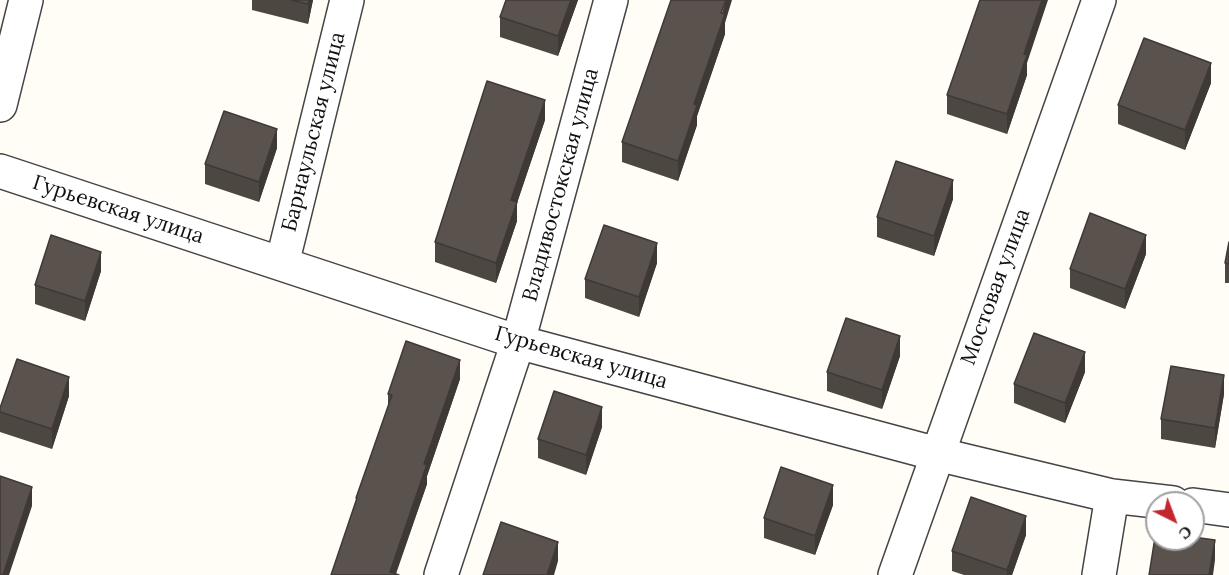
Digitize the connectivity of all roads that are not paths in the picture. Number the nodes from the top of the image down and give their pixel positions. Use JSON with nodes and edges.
{"nodes":[{"id":1,"x":26,"y":0,"type":"edge"},
{"id":2,"x":347,"y":0,"type":"edge"},
{"id":3,"x":611,"y":0,"type":"edge"},
{"id":4,"x":1099,"y":0,"type":"edge"},
{"id":5,"x":0,"y":105,"type":"edge"},
{"id":6,"x":0,"y":171,"type":"edge"},
{"id":7,"x":282,"y":264,"type":"junction"},
{"id":8,"x":518,"y":342,"type":"junction"},
{"id":9,"x":937,"y":454,"type":"junction"},
{"id":10,"x":1112,"y":496,"type":"junction"},
{"id":11,"x":1145,"y":500,"type":"edge"},
{"id":12,"x":1205,"y":507,"type":"edge"},
{"id":13,"x":1229,"y":510,"type":"edge"},
{"id":14,"x":441,"y":575,"type":"edge"},
{"id":15,"x":894,"y":575,"type":"edge"},
{"id":16,"x":1099,"y":575,"type":"edge"}],
"edges":[{"from":1,"to":5,"type":"street"},
{"from":2,"to":7,"type":"street","name":"Барнаульская улица"},
{"from":3,"to":8,"type":"street","name":"Владивостокская улица"},
{"from":4,"to":9,"type":"street","name":"Мостовая улица"},
{"from":6,"to":7,"type":"street","name":"Гурьевская улица"},
{"from":7,"to":8,"type":"street","name":"Гурьевская улица"},
{"from":8,"to":9,"type":"street","name":"Гурьевская улица"},
{"from":8,"to":14,"type":"street","name":"Владивостокская улица"},
{"from":9,"to":10,"type":"street","name":"Гурьевская улица"},
{"from":9,"to":15,"type":"street","name":"Мостовая улица"},
{"from":10,"to":11,"type":"street","name":"Гурьевская улица"},
{"from":10,"to":16,"type":"street"},
{"from":12,"to":13,"type":"street"}]}
